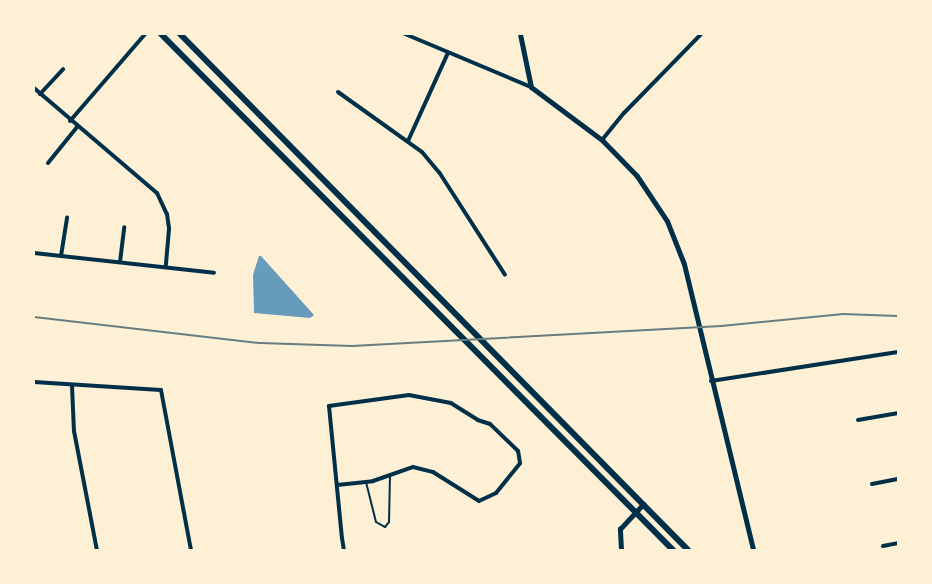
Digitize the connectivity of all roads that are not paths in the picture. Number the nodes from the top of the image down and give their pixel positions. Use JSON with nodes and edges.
{"nodes":[{"id":1,"x":145,"y":34,"type":"edge"},
{"id":2,"x":161,"y":34,"type":"edge"},
{"id":3,"x":180,"y":34,"type":"edge"},
{"id":4,"x":405,"y":34,"type":"edge"},
{"id":5,"x":520,"y":34,"type":"edge"},
{"id":6,"x":701,"y":34,"type":"edge"},
{"id":7,"x":448,"y":53,"type":"junction"},
{"id":8,"x":63,"y":69,"type":"dead end"},
{"id":9,"x":531,"y":87,"type":"junction"},
{"id":10,"x":34,"y":88,"type":"edge"},
{"id":11,"x":338,"y":92,"type":"dead end"},
{"id":12,"x":40,"y":94,"type":"junction"},
{"id":13,"x":70,"y":121,"type":"junction"},
{"id":14,"x":77,"y":126,"type":"junction"},
{"id":15,"x":408,"y":140,"type":"junction"},
{"id":16,"x":602,"y":140,"type":"junction"},
{"id":17,"x":48,"y":163,"type":"dead end"},
{"id":18,"x":67,"y":217,"type":"dead end"},
{"id":19,"x":124,"y":227,"type":"dead end"},
{"id":20,"x":34,"y":253,"type":"edge"},
{"id":21,"x":61,"y":256,"type":"junction"},
{"id":22,"x":120,"y":262,"type":"junction"},
{"id":23,"x":166,"y":267,"type":"junction"},
{"id":24,"x":214,"y":273,"type":"dead end"},
{"id":25,"x":505,"y":274,"type":"dead end"},
{"id":26,"x":898,"y":352,"type":"edge"},
{"id":27,"x":711,"y":381,"type":"junction"},
{"id":28,"x":34,"y":382,"type":"edge"},
{"id":29,"x":72,"y":386,"type":"junction"},
{"id":30,"x":898,"y":412,"type":"edge"},
{"id":31,"x":858,"y":420,"type":"dead end"},
{"id":32,"x":390,"y":476,"type":"junction"},
{"id":33,"x":898,"y":479,"type":"edge"},
{"id":34,"x":366,"y":482,"type":"junction"},
{"id":35,"x":872,"y":484,"type":"dead end"},
{"id":36,"x":337,"y":485,"type":"junction"},
{"id":37,"x":643,"y":504,"type":"junction"},
{"id":38,"x":635,"y":512,"type":"junction"},
{"id":39,"x":898,"y":543,"type":"edge"},
{"id":40,"x":883,"y":546,"type":"dead end"},
{"id":41,"x":97,"y":550,"type":"edge"},
{"id":42,"x":191,"y":550,"type":"edge"},
{"id":43,"x":344,"y":550,"type":"edge"},
{"id":44,"x":620,"y":550,"type":"edge"},
{"id":45,"x":672,"y":550,"type":"edge"},
{"id":46,"x":688,"y":550,"type":"edge"},
{"id":47,"x":753,"y":550,"type":"edge"}],
"edges":[{"from":1,"to":13,"type":"street"},
{"from":2,"to":38,"type":"highway"},
{"from":3,"to":37,"type":"highway"},
{"from":4,"to":7,"type":"street"},
{"from":5,"to":9,"type":"main road"},
{"from":6,"to":16,"type":"street"},
{"from":7,"to":9,"type":"street"},
{"from":7,"to":15,"type":"street"},
{"from":8,"to":12,"type":"street"},
{"from":9,"to":16,"type":"main road"},
{"from":10,"to":12,"type":"street"},
{"from":11,"to":15,"type":"street"},
{"from":12,"to":13,"type":"street"},
{"from":13,"to":14,"type":"street"},
{"from":14,"to":17,"type":"street"},
{"from":14,"to":23,"type":"street"},
{"from":15,"to":25,"type":"street"},
{"from":16,"to":27,"type":"main road"},
{"from":18,"to":21,"type":"street"},
{"from":19,"to":22,"type":"street"},
{"from":20,"to":21,"type":"street"},
{"from":21,"to":22,"type":"street"},
{"from":22,"to":23,"type":"street"},
{"from":23,"to":24,"type":"street"},
{"from":26,"to":27,"type":"street"},
{"from":27,"to":47,"type":"main road"},
{"from":28,"to":29,"type":"street"},
{"from":29,"to":41,"type":"street"},
{"from":29,"to":42,"type":"street"},
{"from":30,"to":31,"type":"street"},
{"from":32,"to":34,"type":"street"},
{"from":32,"to":34,"type":"lane"},
{"from":32,"to":36,"type":"street"},
{"from":33,"to":35,"type":"street"},
{"from":34,"to":36,"type":"street"},
{"from":36,"to":43,"type":"street"},
{"from":37,"to":38,"type":"street"},
{"from":37,"to":46,"type":"highway"},
{"from":38,"to":44,"type":"street"},
{"from":38,"to":45,"type":"highway"},
{"from":39,"to":40,"type":"street"}]}
